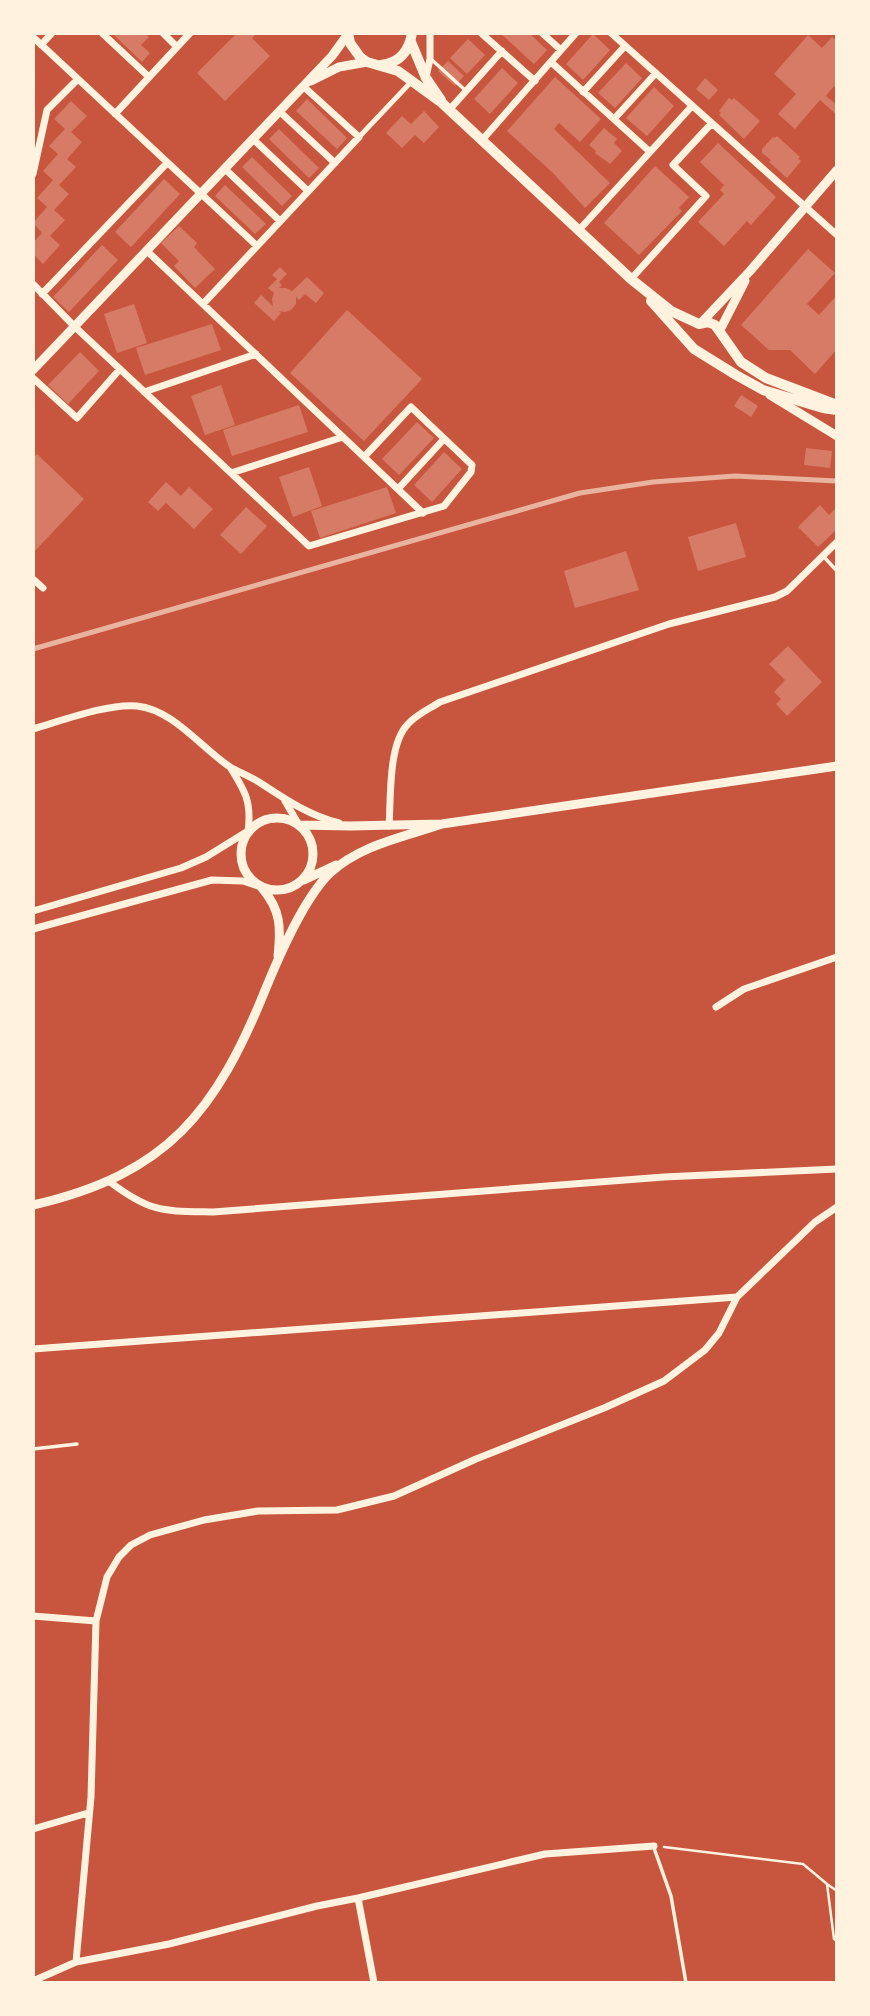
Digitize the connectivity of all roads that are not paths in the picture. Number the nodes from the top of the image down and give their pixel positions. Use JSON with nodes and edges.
{"nodes":[{"id":1,"x":52,"y":33,"type":"edge"},
{"id":2,"x":102,"y":33,"type":"edge"},
{"id":3,"x":163,"y":33,"type":"edge"},
{"id":4,"x":190,"y":33,"type":"edge"},
{"id":5,"x":430,"y":33,"type":"edge"},
{"id":6,"x":481,"y":33,"type":"edge"},
{"id":7,"x":542,"y":33,"type":"edge"},
{"id":8,"x":576,"y":33,"type":"edge"},
{"id":9,"x":611,"y":33,"type":"edge"},
{"id":10,"x":348,"y":34,"type":"edge"},
{"id":11,"x":33,"y":37,"type":"edge"},
{"id":12,"x":411,"y":37,"type":"edge"},
{"id":13,"x":41,"y":45,"type":"junction"},
{"id":14,"x":625,"y":46,"type":"junction"},
{"id":15,"x":177,"y":47,"type":"junction"},
{"id":16,"x":561,"y":50,"type":"junction"},
{"id":17,"x":502,"y":51,"type":"junction"},
{"id":18,"x":430,"y":59,"type":"junction"},
{"id":19,"x":367,"y":62,"type":"junction"},
{"id":20,"x":551,"y":62,"type":"junction"},
{"id":21,"x":380,"y":65,"type":"junction"},
{"id":22,"x":656,"y":74,"type":"junction"},
{"id":23,"x":149,"y":77,"type":"junction"},
{"id":24,"x":426,"y":78,"type":"junction"},
{"id":25,"x":78,"y":79,"type":"junction"},
{"id":26,"x":412,"y":81,"type":"junction"},
{"id":27,"x":535,"y":81,"type":"junction"},
{"id":28,"x":303,"y":86,"type":"junction"},
{"id":29,"x":466,"y":92,"type":"junction"},
{"id":30,"x":583,"y":92,"type":"junction"},
{"id":31,"x":446,"y":106,"type":"junction"},
{"id":32,"x":692,"y":106,"type":"junction"},
{"id":33,"x":279,"y":111,"type":"junction"},
{"id":34,"x":115,"y":114,"type":"junction"},
{"id":35,"x":614,"y":119,"type":"junction"},
{"id":36,"x":711,"y":124,"type":"junction"},
{"id":37,"x":253,"y":139,"type":"junction"},
{"id":38,"x":483,"y":139,"type":"junction"},
{"id":39,"x":356,"y":140,"type":"junction"},
{"id":40,"x":649,"y":151,"type":"junction"},
{"id":41,"x":167,"y":163,"type":"junction"},
{"id":42,"x":335,"y":163,"type":"junction"},
{"id":43,"x":225,"y":169,"type":"junction"},
{"id":44,"x":837,"y":170,"type":"edge"},
{"id":45,"x":33,"y":174,"type":"edge"},
{"id":46,"x":308,"y":191,"type":"junction"},
{"id":47,"x":201,"y":194,"type":"junction"},
{"id":48,"x":806,"y":208,"type":"junction"},
{"id":49,"x":280,"y":221,"type":"junction"},
{"id":50,"x":579,"y":230,"type":"junction"},
{"id":51,"x":837,"y":235,"type":"edge"},
{"id":52,"x":257,"y":246,"type":"junction"},
{"id":53,"x":147,"y":251,"type":"junction"},
{"id":54,"x":750,"y":271,"type":"junction"},
{"id":55,"x":631,"y":279,"type":"junction"},
{"id":56,"x":33,"y":284,"type":"edge"},
{"id":57,"x":42,"y":294,"type":"junction"},
{"id":58,"x":203,"y":304,"type":"junction"},
{"id":59,"x":700,"y":323,"type":"junction"},
{"id":60,"x":74,"y":326,"type":"junction"},
{"id":61,"x":722,"y":333,"type":"junction"},
{"id":62,"x":692,"y":346,"type":"junction"},
{"id":63,"x":256,"y":354,"type":"junction"},
{"id":64,"x":704,"y":355,"type":"junction"},
{"id":65,"x":120,"y":369,"type":"junction"},
{"id":66,"x":33,"y":370,"type":"edge"},
{"id":67,"x":33,"y":378,"type":"edge"},
{"id":68,"x":763,"y":390,"type":"junction"},
{"id":69,"x":144,"y":392,"type":"junction"},
{"id":70,"x":837,"y":407,"type":"edge"},
{"id":71,"x":837,"y":436,"type":"edge"},
{"id":72,"x":343,"y":437,"type":"junction"},
{"id":73,"x":442,"y":442,"type":"junction"},
{"id":74,"x":364,"y":457,"type":"junction"},
{"id":75,"x":231,"y":474,"type":"junction"},
{"id":76,"x":398,"y":489,"type":"junction"},
{"id":77,"x":423,"y":513,"type":"junction"},
{"id":78,"x":837,"y":542,"type":"edge"},
{"id":79,"x":822,"y":555,"type":"junction"},
{"id":80,"x":837,"y":571,"type":"edge"},
{"id":81,"x":33,"y":579,"type":"edge"},
{"id":82,"x":43,"y":588,"type":"dead end"},
{"id":83,"x":33,"y":729,"type":"edge"},
{"id":84,"x":230,"y":766,"type":"junction"},
{"id":85,"x":836,"y":767,"type":"edge"},
{"id":86,"x":283,"y":799,"type":"junction"},
{"id":87,"x":442,"y":824,"type":"junction"},
{"id":88,"x":299,"y":825,"type":"junction"},
{"id":89,"x":350,"y":826,"type":"junction"},
{"id":90,"x":389,"y":826,"type":"junction"},
{"id":91,"x":248,"y":831,"type":"junction"},
{"id":92,"x":314,"y":856,"type":"junction"},
{"id":93,"x":348,"y":859,"type":"junction"},
{"id":94,"x":317,"y":874,"type":"junction"},
{"id":95,"x":302,"y":880,"type":"junction"},
{"id":96,"x":261,"y":887,"type":"junction"},
{"id":97,"x":313,"y":892,"type":"junction"},
{"id":98,"x":33,"y":911,"type":"edge"},
{"id":99,"x":33,"y":929,"type":"edge"},
{"id":100,"x":837,"y":957,"type":"edge"},
{"id":101,"x":277,"y":961,"type":"junction"},
{"id":102,"x":716,"y":1007,"type":"dead end"},
{"id":103,"x":837,"y":1169,"type":"edge"},
{"id":104,"x":110,"y":1182,"type":"junction"},
{"id":105,"x":33,"y":1205,"type":"edge"},
{"id":106,"x":837,"y":1207,"type":"edge"},
{"id":107,"x":737,"y":1297,"type":"junction"},
{"id":108,"x":33,"y":1349,"type":"edge"},
{"id":109,"x":77,"y":1444,"type":"dead end"},
{"id":110,"x":33,"y":1449,"type":"edge"},
{"id":111,"x":33,"y":1616,"type":"edge"},
{"id":112,"x":96,"y":1621,"type":"junction"},
{"id":113,"x":88,"y":1813,"type":"junction"},
{"id":114,"x":33,"y":1829,"type":"edge"},
{"id":115,"x":654,"y":1846,"type":"joint"},
{"id":116,"x":358,"y":1898,"type":"junction"},
{"id":117,"x":76,"y":1962,"type":"junction"},
{"id":118,"x":33,"y":1981,"type":"edge"},
{"id":119,"x":374,"y":1983,"type":"edge"},
{"id":120,"x":686,"y":1983,"type":"edge"}],
"edges":[{"from":1,"to":13,"type":"street"},
{"from":2,"to":23,"type":"street"},
{"from":3,"to":15,"type":"street"},
{"from":4,"to":15,"type":"street"},
{"from":5,"to":18,"type":"street"},
{"from":6,"to":17,"type":"street"},
{"from":7,"to":16,"type":"street"},
{"from":8,"to":16,"type":"street"},
{"from":9,"to":14,"type":"street"},
{"from":10,"to":19,"type":"main road"},
{"from":10,"to":28,"type":"street"},
{"from":11,"to":13,"type":"street"},
{"from":12,"to":21,"type":"main road"},
{"from":12,"to":24,"type":"main road"},
{"from":13,"to":25,"type":"street"},
{"from":14,"to":22,"type":"street"},
{"from":14,"to":30,"type":"street"},
{"from":15,"to":23,"type":"street"},
{"from":16,"to":20,"type":"street"},
{"from":17,"to":27,"type":"street"},
{"from":17,"to":29,"type":"street"},
{"from":18,"to":24,"type":"street"},
{"from":18,"to":29,"type":"lane"},
{"from":19,"to":21,"type":"main road"},
{"from":19,"to":28,"type":"street"},
{"from":20,"to":27,"type":"street"},
{"from":20,"to":30,"type":"street"},
{"from":21,"to":26,"type":"main road"},
{"from":22,"to":32,"type":"street"},
{"from":22,"to":35,"type":"street"},
{"from":23,"to":34,"type":"street"},
{"from":24,"to":31,"type":"main road"},
{"from":25,"to":34,"type":"street"},
{"from":25,"to":45,"type":"street"},
{"from":26,"to":31,"type":"main road"},
{"from":26,"to":39,"type":"street"},
{"from":27,"to":38,"type":"street"},
{"from":28,"to":33,"type":"street"},
{"from":28,"to":39,"type":"street"},
{"from":29,"to":31,"type":"street"},
{"from":30,"to":35,"type":"street"},
{"from":31,"to":38,"type":"main road"},
{"from":32,"to":36,"type":"street"},
{"from":32,"to":40,"type":"street"},
{"from":33,"to":37,"type":"street"},
{"from":33,"to":42,"type":"street"},
{"from":34,"to":41,"type":"street"},
{"from":35,"to":40,"type":"street"},
{"from":36,"to":48,"type":"street"},
{"from":36,"to":55,"type":"street"},
{"from":37,"to":43,"type":"street"},
{"from":37,"to":46,"type":"street"},
{"from":38,"to":50,"type":"main road"},
{"from":39,"to":42,"type":"street"},
{"from":40,"to":50,"type":"street"},
{"from":41,"to":47,"type":"street"},
{"from":41,"to":57,"type":"street"},
{"from":42,"to":46,"type":"street"},
{"from":43,"to":47,"type":"street"},
{"from":43,"to":49,"type":"street"},
{"from":44,"to":48,"type":"street"},
{"from":46,"to":49,"type":"street"},
{"from":47,"to":52,"type":"street"},
{"from":47,"to":53,"type":"street"},
{"from":48,"to":51,"type":"street"},
{"from":48,"to":54,"type":"street"},
{"from":49,"to":52,"type":"street"},
{"from":50,"to":55,"type":"main road"},
{"from":52,"to":58,"type":"street"},
{"from":53,"to":58,"type":"street"},
{"from":53,"to":60,"type":"street"},
{"from":54,"to":59,"type":"street"},
{"from":54,"to":61,"type":"street"},
{"from":55,"to":59,"type":"main road"},
{"from":55,"to":62,"type":"main road"},
{"from":56,"to":57,"type":"street"},
{"from":57,"to":60,"type":"street"},
{"from":58,"to":63,"type":"street"},
{"from":59,"to":61,"type":"main road"},
{"from":59,"to":62,"type":"main road"},
{"from":60,"to":65,"type":"street"},
{"from":60,"to":66,"type":"street"},
{"from":61,"to":64,"type":"main road"},
{"from":61,"to":70,"type":"main road"},
{"from":62,"to":64,"type":"main road"},
{"from":63,"to":69,"type":"street"},
{"from":63,"to":72,"type":"street"},
{"from":64,"to":68,"type":"main road"},
{"from":65,"to":67,"type":"street"},
{"from":65,"to":69,"type":"street"},
{"from":68,"to":70,"type":"main road"},
{"from":68,"to":71,"type":"street"},
{"from":69,"to":75,"type":"street"},
{"from":72,"to":74,"type":"street"},
{"from":72,"to":75,"type":"street"},
{"from":73,"to":74,"type":"street"},
{"from":73,"to":76,"type":"street"},
{"from":73,"to":77,"type":"street"},
{"from":74,"to":76,"type":"street"},
{"from":75,"to":77,"type":"street"},
{"from":76,"to":77,"type":"street"},
{"from":78,"to":79,"type":"street"},
{"from":79,"to":80,"type":"lane"},
{"from":79,"to":90,"type":"street"},
{"from":81,"to":82,"type":"street"},
{"from":83,"to":84,"type":"street"},
{"from":84,"to":86,"type":"street"},
{"from":84,"to":91,"type":"street"},
{"from":85,"to":87,"type":"street"},
{"from":86,"to":88,"type":"street"},
{"from":86,"to":89,"type":"street"},
{"from":87,"to":90,"type":"street"},
{"from":87,"to":93,"type":"street"},
{"from":88,"to":89,"type":"street"},
{"from":88,"to":91,"type":"street"},
{"from":88,"to":92,"type":"street"},
{"from":89,"to":90,"type":"street"},
{"from":91,"to":96,"type":"street"},
{"from":91,"to":98,"type":"street"},
{"from":92,"to":94,"type":"street"},
{"from":92,"to":95,"type":"street"},
{"from":93,"to":94,"type":"street"},
{"from":93,"to":97,"type":"street"},
{"from":94,"to":95,"type":"street"},
{"from":94,"to":97,"type":"street"},
{"from":95,"to":96,"type":"street"},
{"from":96,"to":99,"type":"street"},
{"from":96,"to":101,"type":"street"},
{"from":97,"to":101,"type":"street"},
{"from":100,"to":102,"type":"street"},
{"from":101,"to":104,"type":"street"},
{"from":103,"to":104,"type":"street"},
{"from":104,"to":105,"type":"street"},
{"from":106,"to":107,"type":"street"},
{"from":107,"to":108,"type":"street"},
{"from":107,"to":112,"type":"street"},
{"from":109,"to":110,"type":"lane"},
{"from":111,"to":112,"type":"street"},
{"from":112,"to":113,"type":"street"},
{"from":113,"to":114,"type":"street"},
{"from":113,"to":117,"type":"street"},
{"from":115,"to":116,"type":"street"},
{"from":115,"to":120,"type":"lane"},
{"from":116,"to":117,"type":"street"},
{"from":116,"to":119,"type":"street"},
{"from":117,"to":118,"type":"street"}]}
